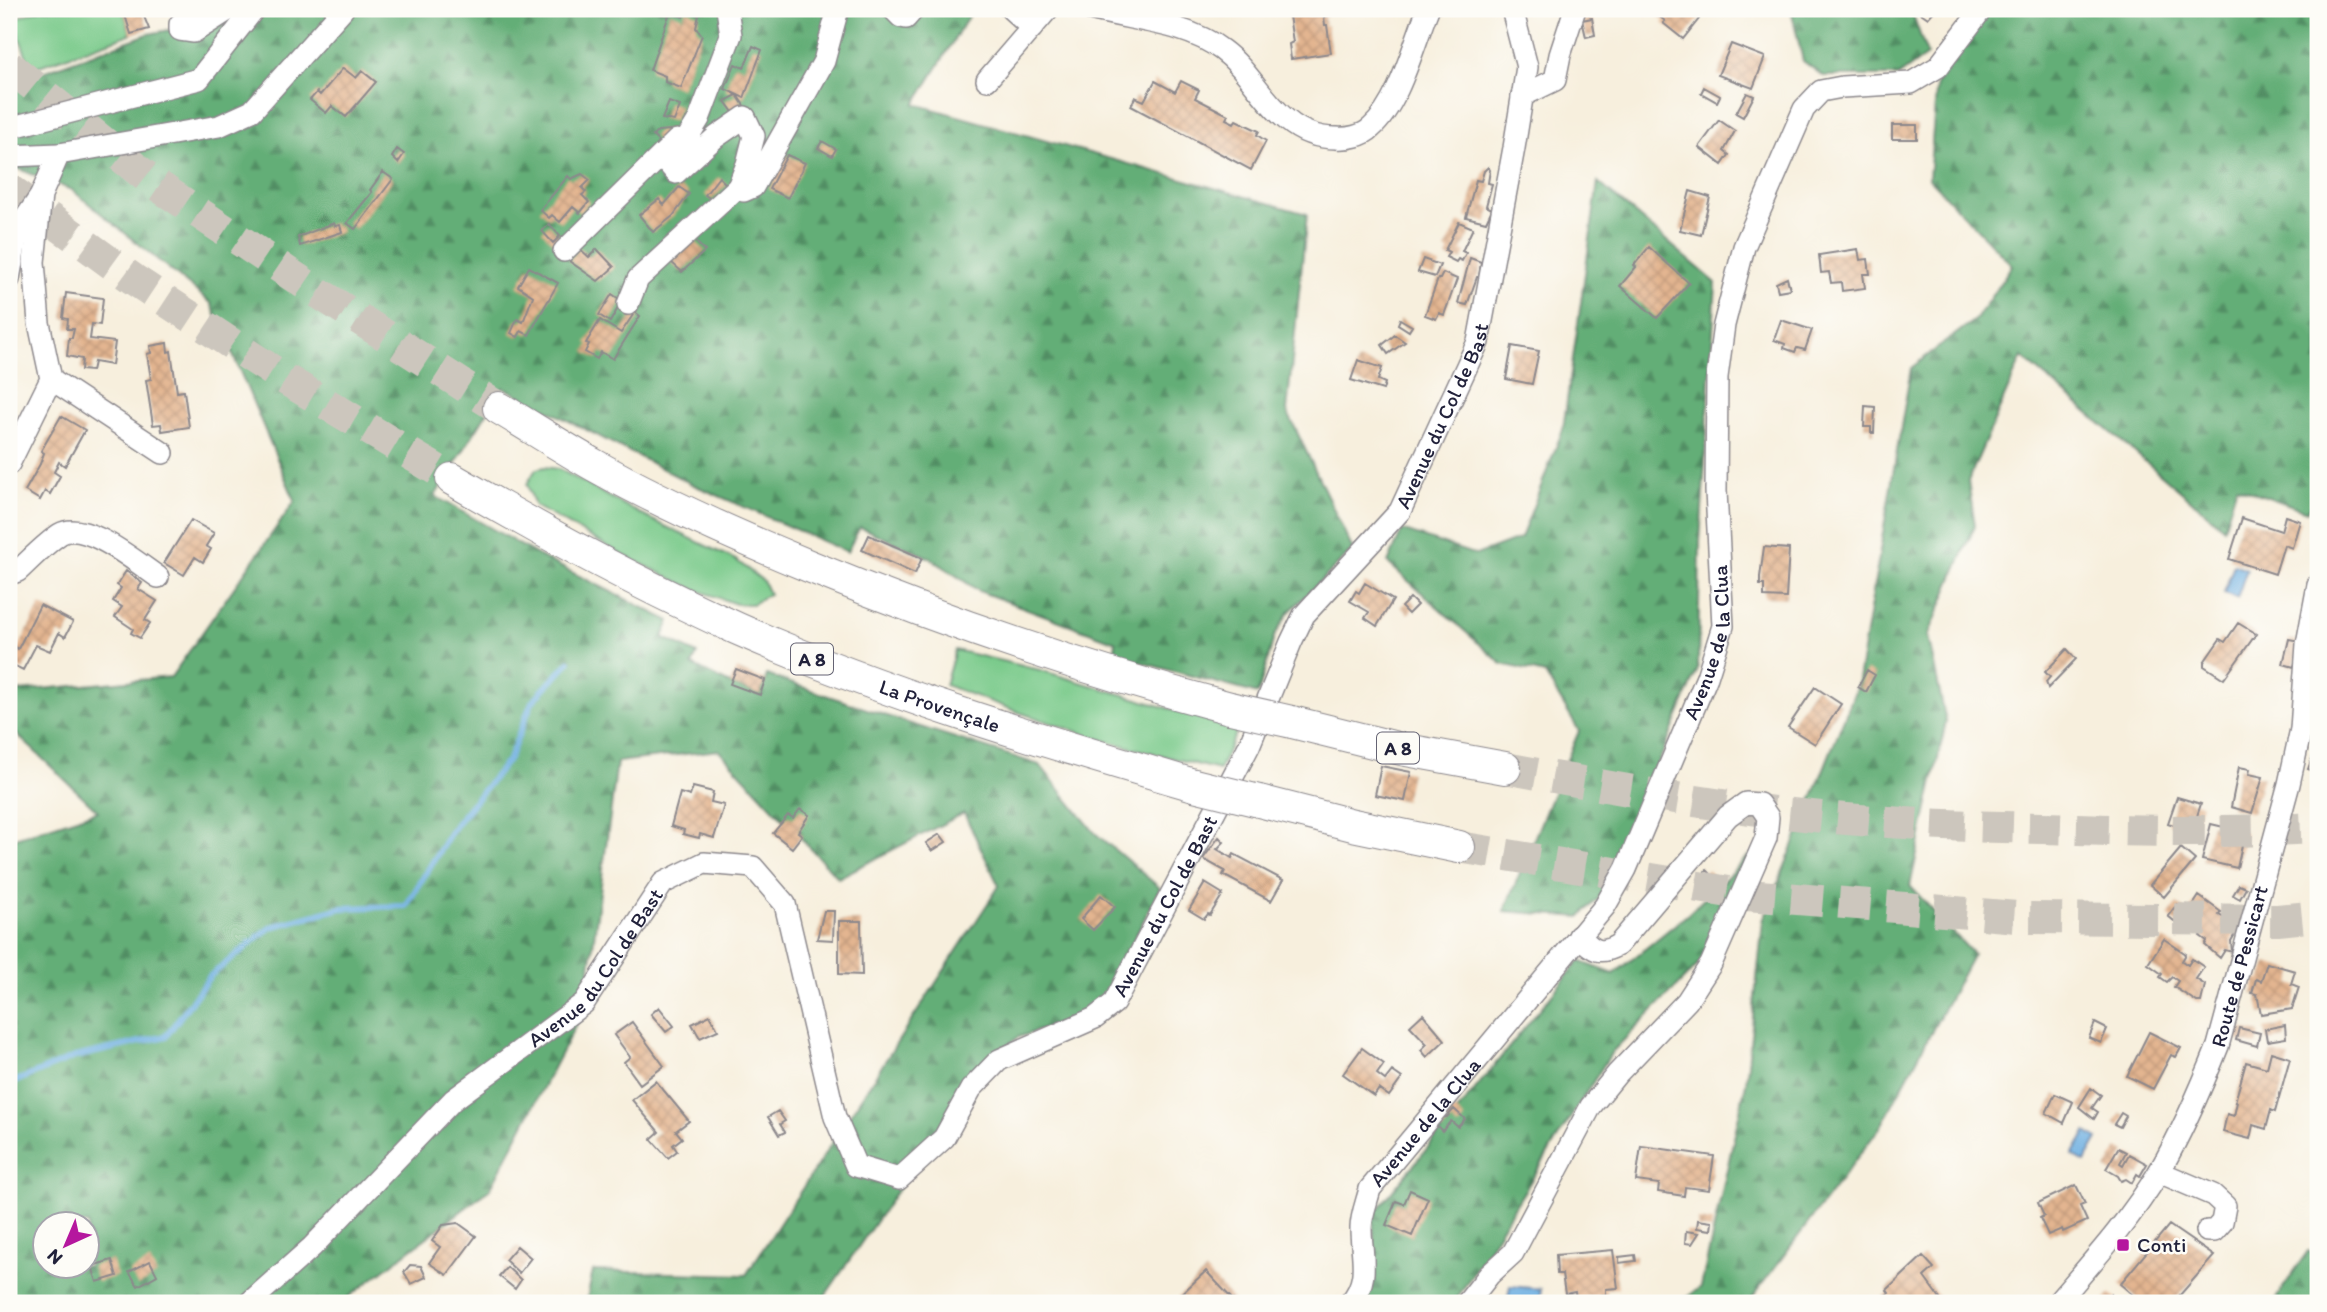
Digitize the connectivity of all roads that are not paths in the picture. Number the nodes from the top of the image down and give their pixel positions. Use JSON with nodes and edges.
{"nodes":[{"id":1,"x":201,"y":9,"type":"edge"},
{"id":2,"x":230,"y":9,"type":"edge"},
{"id":3,"x":254,"y":9,"type":"edge"},
{"id":4,"x":343,"y":9,"type":"edge"},
{"id":5,"x":727,"y":9,"type":"edge"},
{"id":6,"x":838,"y":9,"type":"edge"},
{"id":7,"x":894,"y":9,"type":"edge"},
{"id":8,"x":914,"y":9,"type":"edge"},
{"id":9,"x":1011,"y":9,"type":"edge"},
{"id":10,"x":1048,"y":9,"type":"edge"},
{"id":11,"x":1090,"y":9,"type":"edge"},
{"id":12,"x":1429,"y":9,"type":"edge"},
{"id":13,"x":1512,"y":9,"type":"edge"},
{"id":14,"x":1575,"y":9,"type":"edge"},
{"id":15,"x":1982,"y":9,"type":"edge"},
{"id":16,"x":1032,"y":28,"type":"junction"},
{"id":17,"x":987,"y":79,"type":"dead end"},
{"id":18,"x":1522,"y":96,"type":"junction"},
{"id":19,"x":699,"y":118,"type":"junction"},
{"id":20,"x":9,"y":128,"type":"edge"},
{"id":21,"x":60,"y":154,"type":"junction"},
{"id":22,"x":9,"y":156,"type":"edge"},
{"id":23,"x":738,"y":187,"type":"junction"},
{"id":24,"x":41,"y":195,"type":"junction"},
{"id":25,"x":564,"y":251,"type":"dead end"},
{"id":26,"x":9,"y":279,"type":"edge"},
{"id":27,"x":628,"y":304,"type":"dead end"},
{"id":28,"x":51,"y":379,"type":"junction"},
{"id":29,"x":499,"y":408,"type":"tunnel mouth"},
{"id":30,"x":163,"y":453,"type":"dead end"},
{"id":31,"x":9,"y":464,"type":"edge"},
{"id":32,"x":452,"y":479,"type":"tunnel mouth"},
{"id":33,"x":9,"y":574,"type":"edge"},
{"id":34,"x":158,"y":577,"type":"dead end"},
{"id":35,"x":2318,"y":584,"type":"edge"},
{"id":36,"x":2310,"y":730,"type":"edge"},
{"id":37,"x":1505,"y":768,"type":"tunnel mouth"},
{"id":38,"x":1459,"y":847,"type":"tunnel mouth"},
{"id":39,"x":1579,"y":936,"type":"junction"},
{"id":40,"x":2159,"y":1172,"type":"junction"},
{"id":41,"x":2207,"y":1231,"type":"dead end"},
{"id":42,"x":249,"y":1303,"type":"edge"},
{"id":43,"x":1350,"y":1303,"type":"edge"},
{"id":44,"x":1467,"y":1303,"type":"edge"},
{"id":45,"x":2057,"y":1303,"type":"edge"}],
"edges":[{"from":1,"to":2,"type":"street"},
{"from":3,"to":20,"type":"street"},
{"from":4,"to":21,"type":"street"},
{"from":5,"to":19,"type":"street"},
{"from":6,"to":23,"type":"street"},
{"from":7,"to":8,"type":"street"},
{"from":9,"to":16,"type":"street"},
{"from":10,"to":16,"type":"street"},
{"from":11,"to":12,"type":"street"},
{"from":13,"to":18,"type":"street","name":"Avenue du Col de Bast"},
{"from":14,"to":18,"type":"street"},
{"from":15,"to":39,"type":"street","name":"Avenue de la Clua"},
{"from":16,"to":17,"type":"street"},
{"from":18,"to":42,"type":"street","name":"Avenue du Col de Bast"},
{"from":19,"to":23,"type":"street"},
{"from":19,"to":25,"type":"street"},
{"from":21,"to":22,"type":"street"},
{"from":21,"to":24,"type":"street"},
{"from":23,"to":27,"type":"street"},
{"from":24,"to":26,"type":"street"},
{"from":24,"to":28,"type":"street"},
{"from":28,"to":30,"type":"street"},
{"from":28,"to":31,"type":"street"},
{"from":29,"to":37,"type":"highway","number":"A 8","bridge":true},
{"from":32,"to":38,"type":"highway","name":"La Provençale","number":"A 8","bridge":true},
{"from":33,"to":34,"type":"street"},
{"from":35,"to":36,"type":"street","name":"Route de Pessicart"},
{"from":36,"to":40,"type":"street","name":"Route de Pessicart"},
{"from":39,"to":43,"type":"street","name":"Avenue de la Clua"},
{"from":39,"to":44,"type":"street"},
{"from":40,"to":41,"type":"street"},
{"from":40,"to":45,"type":"street","name":"Route de Pessicart"}]}
